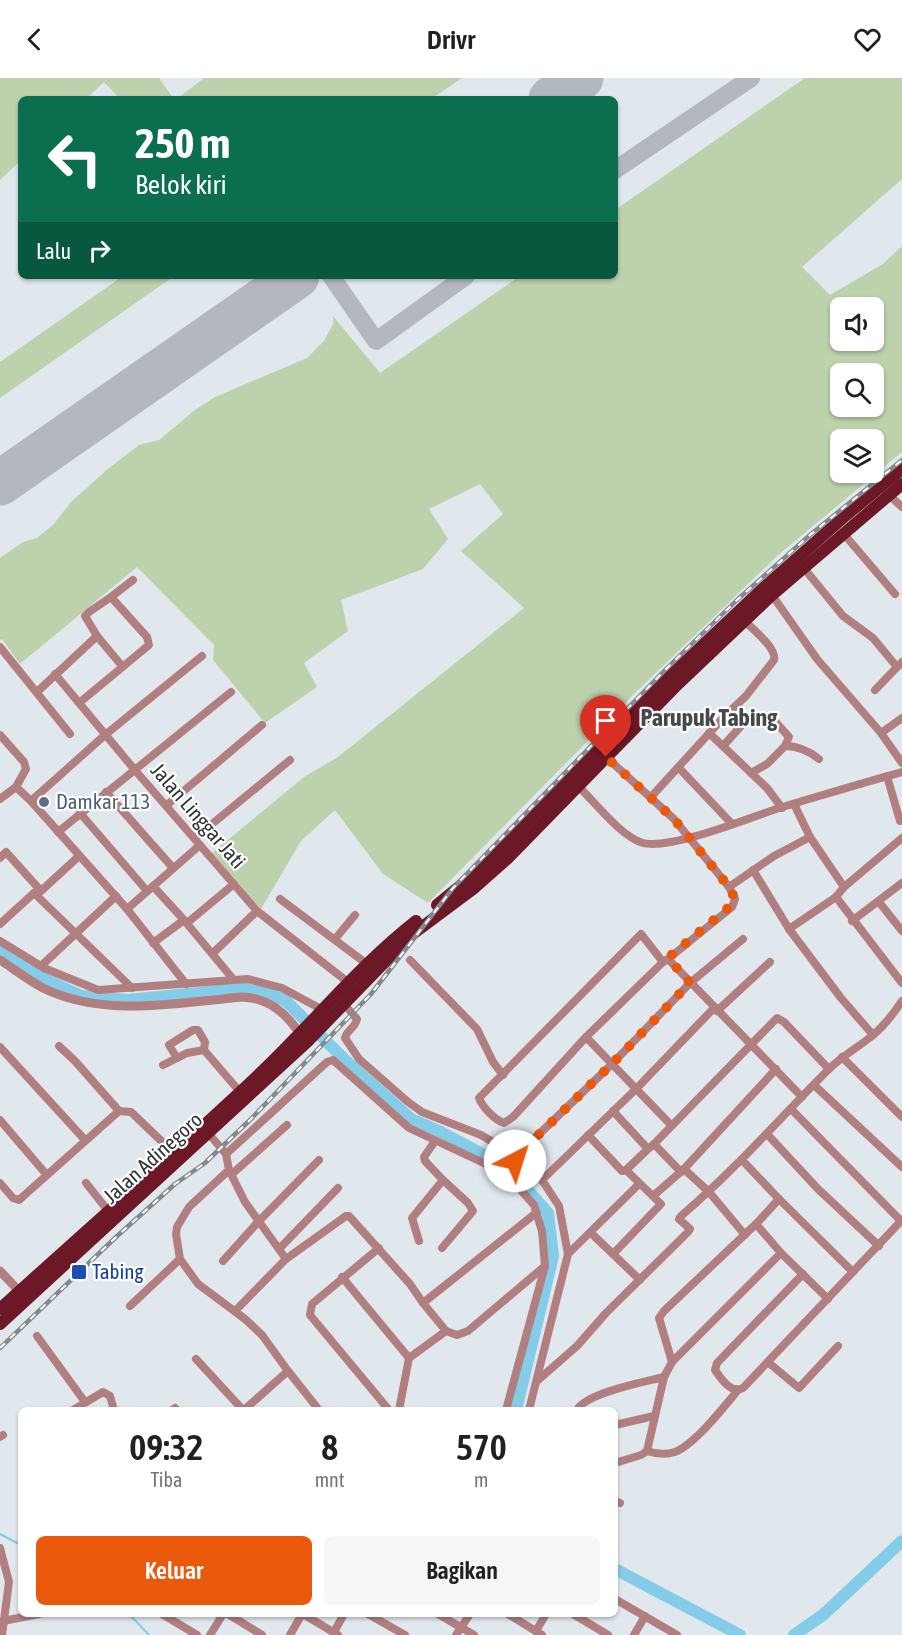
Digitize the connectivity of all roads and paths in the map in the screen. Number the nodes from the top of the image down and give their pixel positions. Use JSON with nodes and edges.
{"nodes":[{"id":1,"x":902,"y":469,"type":"edge"},
{"id":2,"x":902,"y":484,"type":"edge"},
{"id":3,"x":889,"y":495,"type":"junction"},
{"id":4,"x":902,"y":507,"type":"edge"},
{"id":5,"x":849,"y":520,"type":"junction"},
{"id":6,"x":843,"y":533,"type":"junction"},
{"id":7,"x":803,"y":567,"type":"junction"},
{"id":8,"x":133,"y":580,"type":"dead end"},
{"id":9,"x":895,"y":594,"type":"dead end"},
{"id":10,"x":772,"y":595,"type":"junction"},
{"id":11,"x":111,"y":597,"type":"junction"},
{"id":12,"x":744,"y":621,"type":"junction"},
{"id":13,"x":97,"y":636,"type":"junction"},
{"id":14,"x":0,"y":647,"type":"edge"},
{"id":15,"x":202,"y":656,"type":"dead end"},
{"id":16,"x":899,"y":664,"type":"edge"},
{"id":17,"x":122,"y":666,"type":"junction"},
{"id":18,"x":55,"y":674,"type":"junction"},
{"id":19,"x":672,"y":683,"type":"junction"},
{"id":20,"x":874,"y":690,"type":"dead end"},
{"id":21,"x":37,"y":692,"type":"junction"},
{"id":22,"x":231,"y":692,"type":"dead end"},
{"id":23,"x":79,"y":703,"type":"junction"},
{"id":24,"x":751,"y":715,"type":"dead end"},
{"id":25,"x":771,"y":717,"type":"dead end"},
{"id":26,"x":902,"y":718,"type":"edge"},
{"id":27,"x":262,"y":725,"type":"dead end"},
{"id":28,"x":709,"y":733,"type":"junction"},
{"id":29,"x":70,"y":734,"type":"dead end"},
{"id":30,"x":880,"y":734,"type":"junction"},
{"id":31,"x":0,"y":735,"type":"edge"},
{"id":32,"x":105,"y":735,"type":"junction"},
{"id":33,"x":723,"y":746,"type":"junction"},
{"id":34,"x":784,"y":746,"type":"junction"},
{"id":35,"x":606,"y":757,"type":"junction"},
{"id":36,"x":819,"y":759,"type":"dead end"},
{"id":37,"x":290,"y":760,"type":"dead end"},
{"id":38,"x":902,"y":763,"type":"edge"},
{"id":39,"x":679,"y":768,"type":"junction"},
{"id":40,"x":134,"y":769,"type":"junction"},
{"id":41,"x":751,"y":772,"type":"junction"},
{"id":42,"x":902,"y":772,"type":"edge"},
{"id":43,"x":887,"y":776,"type":"junction"},
{"id":44,"x":578,"y":786,"type":"junction"},
{"id":45,"x":16,"y":787,"type":"junction"},
{"id":46,"x":106,"y":792,"type":"junction"},
{"id":47,"x":651,"y":797,"type":"junction"},
{"id":48,"x":0,"y":799,"type":"edge"},
{"id":49,"x":31,"y":801,"type":"junction"},
{"id":50,"x":794,"y":804,"type":"junction"},
{"id":51,"x":167,"y":805,"type":"junction"},
{"id":52,"x":782,"y":808,"type":"junction"},
{"id":53,"x":80,"y":813,"type":"junction"},
{"id":54,"x":901,"y":822,"type":"edge"},
{"id":55,"x":732,"y":824,"type":"junction"},
{"id":56,"x":58,"y":832,"type":"junction"},
{"id":57,"x":810,"y":837,"type":"junction"},
{"id":58,"x":689,"y":838,"type":"junction"},
{"id":59,"x":902,"y":838,"type":"edge"},
{"id":60,"x":198,"y":841,"type":"junction"},
{"id":61,"x":79,"y":856,"type":"junction"},
{"id":62,"x":0,"y":858,"type":"edge"},
{"id":63,"x":173,"y":868,"type":"junction"},
{"id":64,"x":753,"y":870,"type":"junction"},
{"id":65,"x":902,"y":883,"type":"edge"},
{"id":66,"x":234,"y":884,"type":"junction"},
{"id":67,"x":470,"y":886,"type":"junction"},
{"id":68,"x":729,"y":887,"type":"junction"},
{"id":69,"x":844,"y":887,"type":"junction"},
{"id":70,"x":150,"y":889,"type":"junction"},
{"id":71,"x":38,"y":892,"type":"junction"},
{"id":72,"x":116,"y":897,"type":"junction"},
{"id":73,"x":836,"y":897,"type":"junction"},
{"id":74,"x":280,"y":899,"type":"dead end"},
{"id":75,"x":879,"y":902,"type":"junction"},
{"id":76,"x":127,"y":909,"type":"junction"},
{"id":77,"x":257,"y":911,"type":"junction"},
{"id":78,"x":355,"y":915,"type":"dead end"},
{"id":79,"x":186,"y":921,"type":"junction"},
{"id":80,"x":852,"y":921,"type":"junction"},
{"id":81,"x":0,"y":924,"type":"edge"},
{"id":82,"x":789,"y":929,"type":"junction"},
{"id":83,"x":902,"y":931,"type":"edge"},
{"id":84,"x":76,"y":933,"type":"junction"},
{"id":85,"x":335,"y":939,"type":"junction"},
{"id":86,"x":742,"y":939,"type":"dead end"},
{"id":87,"x":0,"y":941,"type":"edge"},
{"id":88,"x":153,"y":943,"type":"junction"},
{"id":89,"x":213,"y":953,"type":"junction"},
{"id":90,"x":410,"y":960,"type":"dead end"},
{"id":91,"x":665,"y":960,"type":"junction"},
{"id":92,"x":1,"y":962,"type":"edge"},
{"id":93,"x":770,"y":962,"type":"dead end"},
{"id":94,"x":367,"y":963,"type":"junction"},
{"id":95,"x":41,"y":966,"type":"junction"},
{"id":96,"x":233,"y":979,"type":"junction"},
{"id":97,"x":349,"y":983,"type":"junction"},
{"id":98,"x":690,"y":983,"type":"junction"},
{"id":99,"x":902,"y":983,"type":"edge"},
{"id":100,"x":186,"y":984,"type":"junction"},
{"id":101,"x":132,"y":988,"type":"junction"},
{"id":102,"x":902,"y":1001,"type":"edge"},
{"id":103,"x":344,"y":1004,"type":"junction"},
{"id":104,"x":716,"y":1009,"type":"junction"},
{"id":105,"x":325,"y":1014,"type":"junction"},
{"id":106,"x":873,"y":1035,"type":"junction"},
{"id":107,"x":303,"y":1036,"type":"junction"},
{"id":108,"x":586,"y":1037,"type":"junction"},
{"id":109,"x":750,"y":1044,"type":"junction"},
{"id":110,"x":59,"y":1046,"type":"dead end"},
{"id":111,"x":0,"y":1047,"type":"edge"},
{"id":112,"x":204,"y":1050,"type":"junction"},
{"id":113,"x":842,"y":1057,"type":"junction"},
{"id":114,"x":177,"y":1058,"type":"junction"},
{"id":115,"x":612,"y":1064,"type":"junction"},
{"id":116,"x":163,"y":1065,"type":"dead end"},
{"id":117,"x":776,"y":1068,"type":"junction"},
{"id":118,"x":829,"y":1069,"type":"junction"},
{"id":119,"x":503,"y":1075,"type":"junction"},
{"id":120,"x":814,"y":1085,"type":"junction"},
{"id":121,"x":637,"y":1088,"type":"junction"},
{"id":122,"x":243,"y":1096,"type":"junction"},
{"id":123,"x":802,"y":1097,"type":"junction"},
{"id":124,"x":791,"y":1109,"type":"junction"},
{"id":125,"x":119,"y":1112,"type":"junction"},
{"id":126,"x":612,"y":1112,"type":"junction"},
{"id":127,"x":902,"y":1117,"type":"edge"},
{"id":128,"x":0,"y":1120,"type":"edge"},
{"id":129,"x":287,"y":1125,"type":"dead end"},
{"id":130,"x":670,"y":1125,"type":"junction"},
{"id":131,"x":209,"y":1134,"type":"junction"},
{"id":132,"x":767,"y":1134,"type":"junction"},
{"id":133,"x":588,"y":1135,"type":"junction"},
{"id":134,"x":85,"y":1140,"type":"junction"},
{"id":135,"x":435,"y":1141,"type":"junction"},
{"id":136,"x":651,"y":1146,"type":"junction"},
{"id":137,"x":226,"y":1154,"type":"junction"},
{"id":138,"x":177,"y":1156,"type":"junction"},
{"id":139,"x":319,"y":1160,"type":"dead end"},
{"id":140,"x":516,"y":1160,"type":"junction"},
{"id":141,"x":742,"y":1160,"type":"junction"},
{"id":142,"x":902,"y":1167,"type":"edge"},
{"id":143,"x":626,"y":1170,"type":"junction"},
{"id":144,"x":682,"y":1170,"type":"junction"},
{"id":145,"x":230,"y":1172,"type":"junction"},
{"id":146,"x":46,"y":1174,"type":"junction"},
{"id":147,"x":504,"y":1175,"type":"junction"},
{"id":148,"x":443,"y":1180,"type":"junction"},
{"id":149,"x":542,"y":1180,"type":"junction"},
{"id":150,"x":0,"y":1183,"type":"edge"},
{"id":151,"x":86,"y":1183,"type":"dead end"},
{"id":152,"x":639,"y":1184,"type":"junction"},
{"id":153,"x":338,"y":1188,"type":"dead end"},
{"id":154,"x":709,"y":1192,"type":"junction"},
{"id":155,"x":653,"y":1196,"type":"junction"},
{"id":156,"x":779,"y":1199,"type":"junction"},
{"id":157,"x":109,"y":1212,"type":"junction"},
{"id":158,"x":536,"y":1213,"type":"junction"},
{"id":159,"x":258,"y":1221,"type":"junction"},
{"id":160,"x":901,"y":1221,"type":"edge"},
{"id":161,"x":756,"y":1224,"type":"junction"},
{"id":162,"x":591,"y":1233,"type":"junction"},
{"id":163,"x":745,"y":1235,"type":"junction"},
{"id":164,"x":419,"y":1241,"type":"dead end"},
{"id":165,"x":879,"y":1246,"type":"junction"},
{"id":166,"x":379,"y":1248,"type":"junction"},
{"id":167,"x":442,"y":1248,"type":"dead end"},
{"id":168,"x":279,"y":1249,"type":"junction"},
{"id":169,"x":781,"y":1252,"type":"junction"},
{"id":170,"x":568,"y":1254,"type":"junction"},
{"id":171,"x":613,"y":1254,"type":"junction"},
{"id":172,"x":180,"y":1259,"type":"junction"},
{"id":173,"x":286,"y":1259,"type":"junction"},
{"id":174,"x":223,"y":1261,"type":"dead end"},
{"id":175,"x":545,"y":1266,"type":"junction"},
{"id":176,"x":0,"y":1271,"type":"edge"},
{"id":177,"x":853,"y":1272,"type":"junction"},
{"id":178,"x":803,"y":1274,"type":"junction"},
{"id":179,"x":342,"y":1277,"type":"junction"},
{"id":180,"x":640,"y":1280,"type":"junction"},
{"id":181,"x":19,"y":1291,"type":"junction"},
{"id":182,"x":828,"y":1299,"type":"junction"},
{"id":183,"x":423,"y":1303,"type":"junction"},
{"id":184,"x":130,"y":1306,"type":"dead end"},
{"id":185,"x":0,"y":1308,"type":"edge"},
{"id":186,"x":235,"y":1311,"type":"junction"},
{"id":187,"x":0,"y":1324,"type":"edge"},
{"id":188,"x":446,"y":1331,"type":"junction"},
{"id":189,"x":37,"y":1336,"type":"dead end"},
{"id":190,"x":838,"y":1346,"type":"dead end"},
{"id":191,"x":409,"y":1358,"type":"junction"},
{"id":192,"x":196,"y":1359,"type":"dead end"},
{"id":193,"x":672,"y":1362,"type":"junction"},
{"id":194,"x":769,"y":1363,"type":"junction"},
{"id":195,"x":288,"y":1371,"type":"junction"},
{"id":196,"x":664,"y":1377,"type":"junction"},
{"id":197,"x":537,"y":1381,"type":"junction"},
{"id":198,"x":738,"y":1390,"type":"junction"},
{"id":199,"x":84,"y":1402,"type":"junction"},
{"id":200,"x":78,"y":1407,"type":"edge"},
{"id":201,"x":113,"y":1407,"type":"edge"},
{"id":202,"x":245,"y":1407,"type":"edge"},
{"id":203,"x":249,"y":1407,"type":"edge"},
{"id":204,"x":317,"y":1407,"type":"edge"},
{"id":205,"x":387,"y":1407,"type":"edge"},
{"id":206,"x":400,"y":1407,"type":"edge"},
{"id":207,"x":507,"y":1407,"type":"edge"},
{"id":208,"x":530,"y":1407,"type":"edge"},
{"id":209,"x":580,"y":1407,"type":"edge"},
{"id":210,"x":654,"y":1416,"type":"junction"},
{"id":211,"x":618,"y":1424,"type":"edge"},
{"id":212,"x":647,"y":1451,"type":"junction"},
{"id":213,"x":618,"y":1462,"type":"edge"},
{"id":214,"x":0,"y":1548,"type":"edge"},
{"id":215,"x":618,"y":1601,"type":"edge"},
{"id":216,"x":3,"y":1605,"type":"edge"},
{"id":217,"x":645,"y":1616,"type":"junction"},
{"id":218,"x":24,"y":1617,"type":"edge"},
{"id":219,"x":167,"y":1617,"type":"edge"},
{"id":220,"x":223,"y":1617,"type":"edge"},
{"id":221,"x":229,"y":1617,"type":"edge"},
{"id":222,"x":301,"y":1617,"type":"edge"},
{"id":223,"x":308,"y":1617,"type":"edge"},
{"id":224,"x":344,"y":1617,"type":"edge"},
{"id":225,"x":373,"y":1617,"type":"edge"},
{"id":226,"x":443,"y":1617,"type":"edge"},
{"id":227,"x":468,"y":1617,"type":"edge"},
{"id":228,"x":513,"y":1617,"type":"edge"},
{"id":229,"x":545,"y":1617,"type":"edge"},
{"id":230,"x":578,"y":1617,"type":"edge"},
{"id":231,"x":3,"y":1621,"type":"junction"},
{"id":232,"x":461,"y":1627,"type":"junction"},
{"id":233,"x":252,"y":1633,"type":"edge"},
{"id":234,"x":539,"y":1633,"type":"edge"},
{"id":235,"x":336,"y":1634,"type":"edge"},
{"id":236,"x":2,"y":1635,"type":"edge"},
{"id":237,"x":196,"y":1635,"type":"edge"},
{"id":238,"x":210,"y":1635,"type":"edge"},
{"id":239,"x":262,"y":1635,"type":"edge"},
{"id":240,"x":291,"y":1635,"type":"edge"},
{"id":241,"x":405,"y":1635,"type":"edge"},
{"id":242,"x":456,"y":1635,"type":"edge"},
{"id":243,"x":474,"y":1635,"type":"edge"},
{"id":244,"x":608,"y":1635,"type":"edge"},
{"id":245,"x":634,"y":1635,"type":"edge"},
{"id":246,"x":677,"y":1635,"type":"edge"}],
"edges":[{"from":1,"to":5,"type":"highway"},
{"from":2,"to":3,"type":"highway"},
{"from":3,"to":4,"type":"street"},
{"from":3,"to":5,"type":"highway"},
{"from":5,"to":6,"type":"highway"},
{"from":5,"to":19,"type":"highway"},
{"from":6,"to":7,"type":"highway"},
{"from":6,"to":9,"type":"street"},
{"from":7,"to":10,"type":"highway"},
{"from":7,"to":16,"type":"street"},
{"from":8,"to":11,"type":"street"},
{"from":10,"to":12,"type":"highway"},
{"from":10,"to":30,"type":"street"},
{"from":11,"to":13,"type":"street"},
{"from":11,"to":17,"type":"street"},
{"from":12,"to":19,"type":"highway"},
{"from":12,"to":28,"type":"street"},
{"from":13,"to":17,"type":"street"},
{"from":13,"to":18,"type":"street"},
{"from":14,"to":21,"type":"street"},
{"from":15,"to":32,"type":"street"},
{"from":16,"to":20,"type":"street"},
{"from":17,"to":23,"type":"street"},
{"from":18,"to":21,"type":"street"},
{"from":18,"to":23,"type":"street","name":"Jalan Linggar Jati"},
{"from":19,"to":35,"type":"highway"},
{"from":19,"to":67,"type":"highway"},
{"from":21,"to":29,"type":"street"},
{"from":22,"to":40,"type":"street"},
{"from":23,"to":32,"type":"street","name":"Jalan Linggar Jati"},
{"from":24,"to":33,"type":"street"},
{"from":25,"to":34,"type":"street"},
{"from":26,"to":30,"type":"street"},
{"from":27,"to":51,"type":"street"},
{"from":28,"to":33,"type":"street"},
{"from":28,"to":39,"type":"street"},
{"from":30,"to":38,"type":"street"},
{"from":31,"to":45,"type":"street"},
{"from":32,"to":40,"type":"street","name":"Jalan Linggar Jati"},
{"from":32,"to":49,"type":"street"},
{"from":33,"to":41,"type":"street"},
{"from":34,"to":36,"type":"street"},
{"from":34,"to":41,"type":"street"},
{"from":35,"to":44,"type":"highway"},
{"from":35,"to":47,"type":"street"},
{"from":37,"to":60,"type":"street"},
{"from":39,"to":47,"type":"street"},
{"from":39,"to":55,"type":"street"},
{"from":40,"to":46,"type":"street"},
{"from":40,"to":51,"type":"street","name":"Jalan Linggar Jati"},
{"from":41,"to":52,"type":"street"},
{"from":42,"to":43,"type":"street"},
{"from":43,"to":50,"type":"street"},
{"from":43,"to":54,"type":"street"},
{"from":44,"to":58,"type":"street"},
{"from":44,"to":67,"type":"highway"},
{"from":45,"to":48,"type":"street"},
{"from":45,"to":49,"type":"street"},
{"from":46,"to":53,"type":"street"},
{"from":46,"to":63,"type":"street"},
{"from":47,"to":58,"type":"street"},
{"from":49,"to":56,"type":"street"},
{"from":50,"to":52,"type":"street"},
{"from":50,"to":57,"type":"street"},
{"from":51,"to":60,"type":"street","name":"Jalan Linggar Jati"},
{"from":52,"to":55,"type":"street"},
{"from":53,"to":56,"type":"street"},
{"from":53,"to":70,"type":"street"},
{"from":55,"to":58,"type":"street"},
{"from":56,"to":61,"type":"street"},
{"from":57,"to":64,"type":"street"},
{"from":57,"to":69,"type":"street"},
{"from":58,"to":68,"type":"street"},
{"from":59,"to":69,"type":"street"},
{"from":60,"to":63,"type":"street"},
{"from":60,"to":66,"type":"street","name":"Jalan Linggar Jati"},
{"from":61,"to":71,"type":"street"},
{"from":61,"to":72,"type":"street"},
{"from":62,"to":71,"type":"street"},
{"from":63,"to":70,"type":"street"},
{"from":64,"to":68,"type":"street"},
{"from":64,"to":82,"type":"street"},
{"from":65,"to":75,"type":"street"},
{"from":66,"to":77,"type":"street","name":"Jalan Linggar Jati"},
{"from":66,"to":79,"type":"street"},
{"from":67,"to":94,"type":"highway"},
{"from":67,"to":103,"type":"highway"},
{"from":68,"to":91,"type":"street"},
{"from":69,"to":73,"type":"street"},
{"from":70,"to":76,"type":"street"},
{"from":70,"to":79,"type":"street"},
{"from":71,"to":81,"type":"street"},
{"from":71,"to":84,"type":"street"},
{"from":72,"to":76,"type":"street"},
{"from":72,"to":84,"type":"street"},
{"from":73,"to":80,"type":"street"},
{"from":73,"to":82,"type":"street"},
{"from":74,"to":85,"type":"street"},
{"from":75,"to":80,"type":"street"},
{"from":75,"to":83,"type":"street"},
{"from":76,"to":88,"type":"street"},
{"from":77,"to":89,"type":"street"},
{"from":77,"to":97,"type":"street","name":"Jalan Linggar Jati"},
{"from":78,"to":85,"type":"street"},
{"from":79,"to":88,"type":"street"},
{"from":79,"to":89,"type":"street"},
{"from":80,"to":99,"type":"street"},
{"from":82,"to":106,"type":"street"},
{"from":84,"to":95,"type":"street"},
{"from":84,"to":101,"type":"street"},
{"from":85,"to":94,"type":"street"},
{"from":86,"to":98,"type":"street"},
{"from":87,"to":95,"type":"street"},
{"from":88,"to":100,"type":"street"},
{"from":89,"to":96,"type":"street"},
{"from":90,"to":119,"type":"street"},
{"from":91,"to":98,"type":"street"},
{"from":91,"to":108,"type":"street"},
{"from":91,"to":119,"type":"street"},
{"from":92,"to":107,"type":"street"},
{"from":93,"to":104,"type":"street"},
{"from":94,"to":97,"type":"highway"},
{"from":95,"to":101,"type":"street"},
{"from":96,"to":100,"type":"street"},
{"from":96,"to":105,"type":"street"},
{"from":97,"to":105,"type":"highway"},
{"from":98,"to":104,"type":"street"},
{"from":98,"to":115,"type":"street"},
{"from":100,"to":101,"type":"street"},
{"from":102,"to":106,"type":"street"},
{"from":103,"to":105,"type":"highway"},
{"from":103,"to":140,"type":"street"},
{"from":104,"to":109,"type":"street"},
{"from":104,"to":121,"type":"street"},
{"from":105,"to":107,"type":"highway","name":"Jalan Adinegoro"},
{"from":106,"to":113,"type":"street"},
{"from":107,"to":122,"type":"highway","name":"Jalan Adinegoro"},
{"from":108,"to":115,"type":"street"},
{"from":108,"to":119,"type":"street"},
{"from":109,"to":117,"type":"street"},
{"from":109,"to":118,"type":"street"},
{"from":109,"to":130,"type":"street"},
{"from":110,"to":125,"type":"street"},
{"from":111,"to":134,"type":"street"},
{"from":112,"to":114,"type":"street"},
{"from":112,"to":114,"type":"street"},
{"from":112,"to":122,"type":"street"},
{"from":113,"to":118,"type":"street"},
{"from":113,"to":127,"type":"street"},
{"from":114,"to":116,"type":"street"},
{"from":115,"to":121,"type":"street"},
{"from":115,"to":140,"type":"street"},
{"from":117,"to":123,"type":"street"},
{"from":117,"to":144,"type":"street"},
{"from":118,"to":120,"type":"street"},
{"from":120,"to":123,"type":"street"},
{"from":120,"to":142,"type":"street"},
{"from":121,"to":126,"type":"street"},
{"from":121,"to":130,"type":"street"},
{"from":122,"to":131,"type":"highway","name":"Jalan Adinegoro"},
{"from":122,"to":138,"type":"highway","name":"Jalan Adinegoro"},
{"from":123,"to":124,"type":"street"},
{"from":124,"to":132,"type":"street"},
{"from":124,"to":160,"type":"street"},
{"from":125,"to":134,"type":"street"},
{"from":125,"to":138,"type":"street"},
{"from":126,"to":133,"type":"street"},
{"from":126,"to":136,"type":"street"},
{"from":128,"to":146,"type":"street"},
{"from":129,"to":145,"type":"street"},
{"from":130,"to":136,"type":"street"},
{"from":131,"to":137,"type":"street"},
{"from":131,"to":138,"type":"highway","name":"Jalan Adinegoro"},
{"from":132,"to":141,"type":"street"},
{"from":132,"to":165,"type":"street"},
{"from":133,"to":143,"type":"street"},
{"from":133,"to":149,"type":"street"},
{"from":134,"to":146,"type":"street"},
{"from":135,"to":137,"type":"street"},
{"from":135,"to":147,"type":"street"},
{"from":135,"to":148,"type":"street"},
{"from":136,"to":143,"type":"street"},
{"from":136,"to":144,"type":"street"},
{"from":137,"to":145,"type":"street"},
{"from":138,"to":157,"type":"highway","name":"Jalan Adinegoro"},
{"from":138,"to":187,"type":"highway","name":"Jalan Adinegoro"},
{"from":139,"to":159,"type":"street"},
{"from":140,"to":147,"type":"street"},
{"from":140,"to":149,"type":"street"},
{"from":141,"to":154,"type":"street"},
{"from":141,"to":156,"type":"street"},
{"from":143,"to":152,"type":"street"},
{"from":144,"to":154,"type":"street"},
{"from":144,"to":155,"type":"street"},
{"from":145,"to":159,"type":"street"},
{"from":145,"to":172,"type":"street"},
{"from":146,"to":150,"type":"street"},
{"from":147,"to":158,"type":"street"},
{"from":148,"to":164,"type":"street"},
{"from":148,"to":167,"type":"street"},
{"from":149,"to":170,"type":"street"},
{"from":151,"to":157,"type":"street"},
{"from":152,"to":155,"type":"street"},
{"from":152,"to":162,"type":"street"},
{"from":153,"to":168,"type":"street"},
{"from":154,"to":163,"type":"street"},
{"from":154,"to":180,"type":"street"},
{"from":155,"to":171,"type":"street"},
{"from":156,"to":161,"type":"street"},
{"from":156,"to":177,"type":"street"},
{"from":157,"to":181,"type":"highway","name":"Jalan Adinegoro"},
{"from":158,"to":175,"type":"street"},
{"from":158,"to":183,"type":"street"},
{"from":159,"to":168,"type":"street"},
{"from":159,"to":174,"type":"street"},
{"from":160,"to":165,"type":"street"},
{"from":161,"to":163,"type":"street"},
{"from":161,"to":169,"type":"street"},
{"from":162,"to":170,"type":"street"},
{"from":162,"to":171,"type":"street"},
{"from":163,"to":193,"type":"street"},
{"from":165,"to":177,"type":"street"},
{"from":166,"to":173,"type":"street"},
{"from":166,"to":179,"type":"street"},
{"from":166,"to":183,"type":"street"},
{"from":168,"to":173,"type":"street"},
{"from":169,"to":178,"type":"street"},
{"from":169,"to":193,"type":"street"},
{"from":170,"to":197,"type":"street"},
{"from":171,"to":180,"type":"street"},
{"from":172,"to":184,"type":"street"},
{"from":172,"to":186,"type":"street"},
{"from":173,"to":186,"type":"street"},
{"from":175,"to":188,"type":"street"},
{"from":175,"to":207,"type":"street"},
{"from":176,"to":181,"type":"street"},
{"from":177,"to":182,"type":"street"},
{"from":178,"to":182,"type":"street"},
{"from":178,"to":198,"type":"street"},
{"from":179,"to":191,"type":"street"},
{"from":179,"to":205,"type":"street"},
{"from":180,"to":197,"type":"street"},
{"from":181,"to":185,"type":"highway","name":"Jalan Adinegoro"},
{"from":182,"to":194,"type":"street"},
{"from":183,"to":188,"type":"street"},
{"from":186,"to":195,"type":"street"},
{"from":188,"to":191,"type":"street"},
{"from":189,"to":199,"type":"street"},
{"from":190,"to":194,"type":"street"},
{"from":191,"to":206,"type":"street"},
{"from":192,"to":202,"type":"street"},
{"from":193,"to":196,"type":"street"},
{"from":194,"to":198,"type":"street"},
{"from":195,"to":203,"type":"street"},
{"from":195,"to":204,"type":"street"},
{"from":196,"to":209,"type":"street"},
{"from":196,"to":210,"type":"street"},
{"from":197,"to":208,"type":"street"},
{"from":198,"to":212,"type":"street"},
{"from":199,"to":200,"type":"street"},
{"from":199,"to":201,"type":"street"},
{"from":210,"to":211,"type":"street"},
{"from":210,"to":212,"type":"street"},
{"from":212,"to":213,"type":"street"},
{"from":214,"to":216,"type":"street"},
{"from":215,"to":217,"type":"street"},
{"from":216,"to":231,"type":"street"},
{"from":217,"to":245,"type":"street"},
{"from":217,"to":246,"type":"street"},
{"from":218,"to":231,"type":"street"},
{"from":219,"to":237,"type":"street"},
{"from":220,"to":238,"type":"street"},
{"from":221,"to":233,"type":"street"},
{"from":222,"to":240,"type":"street"},
{"from":223,"to":235,"type":"street"},
{"from":224,"to":235,"type":"street"},
{"from":225,"to":241,"type":"street"},
{"from":226,"to":232,"type":"street"},
{"from":227,"to":232,"type":"street"},
{"from":228,"to":234,"type":"street"},
{"from":229,"to":234,"type":"street"},
{"from":230,"to":244,"type":"street"},
{"from":231,"to":236,"type":"street"},
{"from":232,"to":242,"type":"street"},
{"from":232,"to":243,"type":"street"},
{"from":233,"to":239,"type":"street"}]}
